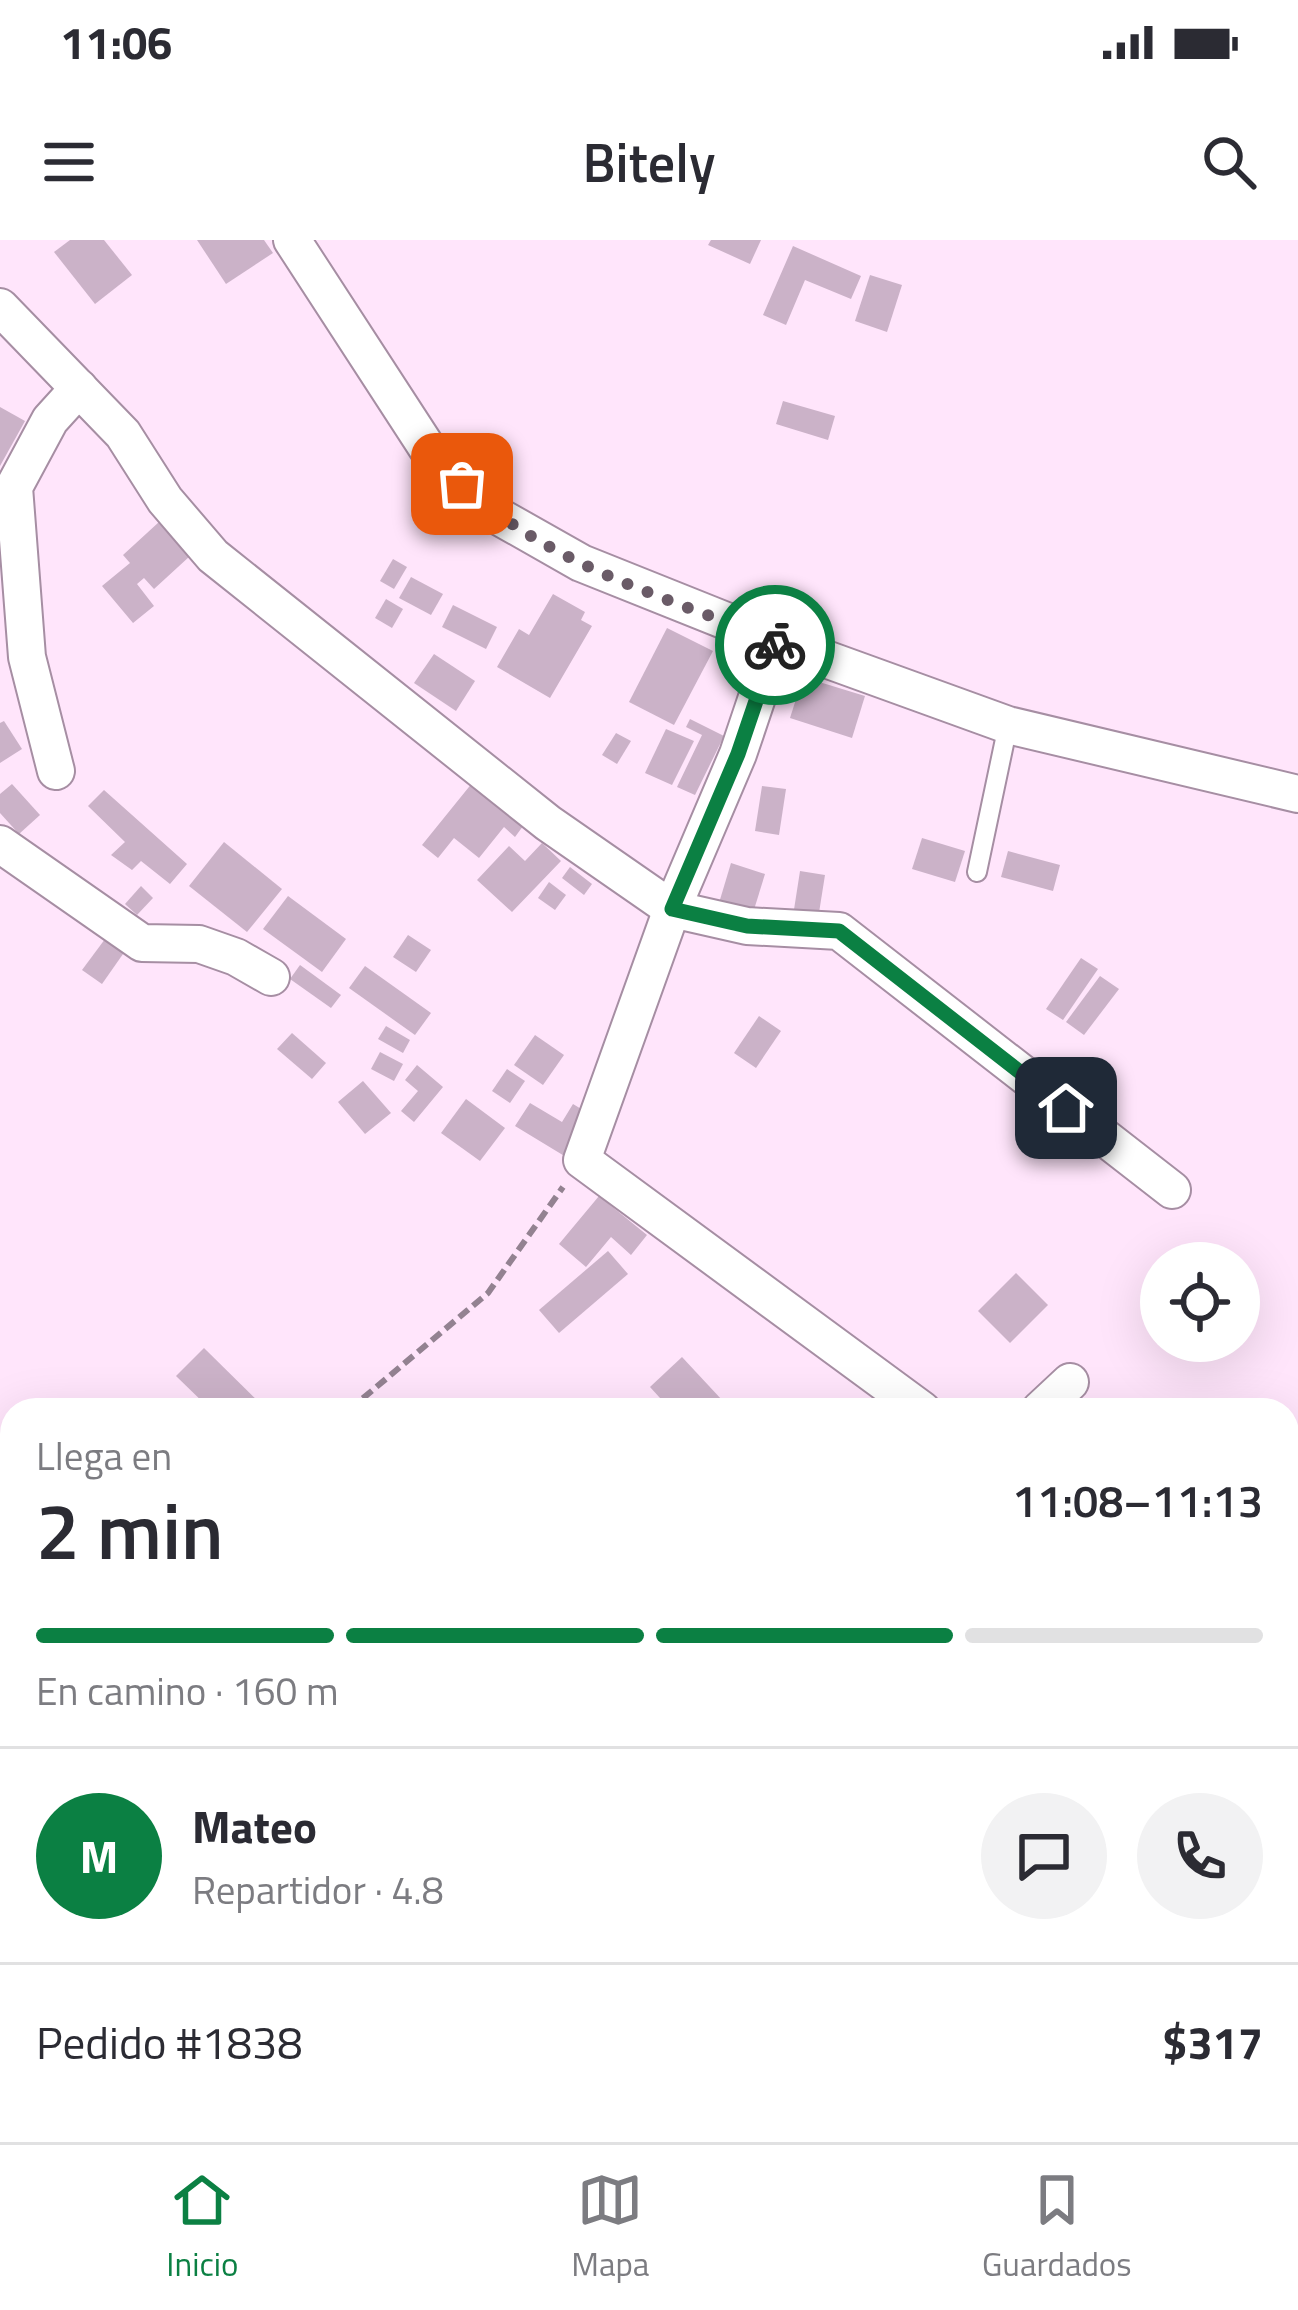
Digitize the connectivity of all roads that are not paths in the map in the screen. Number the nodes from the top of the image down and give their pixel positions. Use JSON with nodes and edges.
{"nodes":[{"id":1,"x":292,"y":240,"type":"edge"},
{"id":2,"x":0,"y":307,"type":"edge"},
{"id":3,"x":79,"y":388,"type":"junction"},
{"id":4,"x":776,"y":641,"type":"junction"},
{"id":5,"x":1008,"y":725,"type":"junction"},
{"id":6,"x":56,"y":771,"type":"dead end"},
{"id":7,"x":1298,"y":794,"type":"edge"},
{"id":8,"x":0,"y":844,"type":"edge"},
{"id":9,"x":977,"y":872,"type":"dead end"},
{"id":10,"x":672,"y":909,"type":"junction"},
{"id":11,"x":271,"y":977,"type":"dead end"},
{"id":12,"x":1172,"y":1190,"type":"dead end"},
{"id":13,"x":1070,"y":1382,"type":"dead end"},
{"id":14,"x":906,"y":1398,"type":"edge"},
{"id":15,"x":1053,"y":1398,"type":"edge"}],
"edges":[{"from":1,"to":4,"type":"street"},
{"from":2,"to":3,"type":"street"},
{"from":3,"to":6,"type":"street"},
{"from":3,"to":10,"type":"street"},
{"from":4,"to":5,"type":"street"},
{"from":4,"to":10,"type":"street"},
{"from":5,"to":7,"type":"street"},
{"from":5,"to":9,"type":"lane"},
{"from":8,"to":11,"type":"street"},
{"from":10,"to":12,"type":"street"},
{"from":10,"to":14,"type":"street"},
{"from":13,"to":15,"type":"street"}]}
